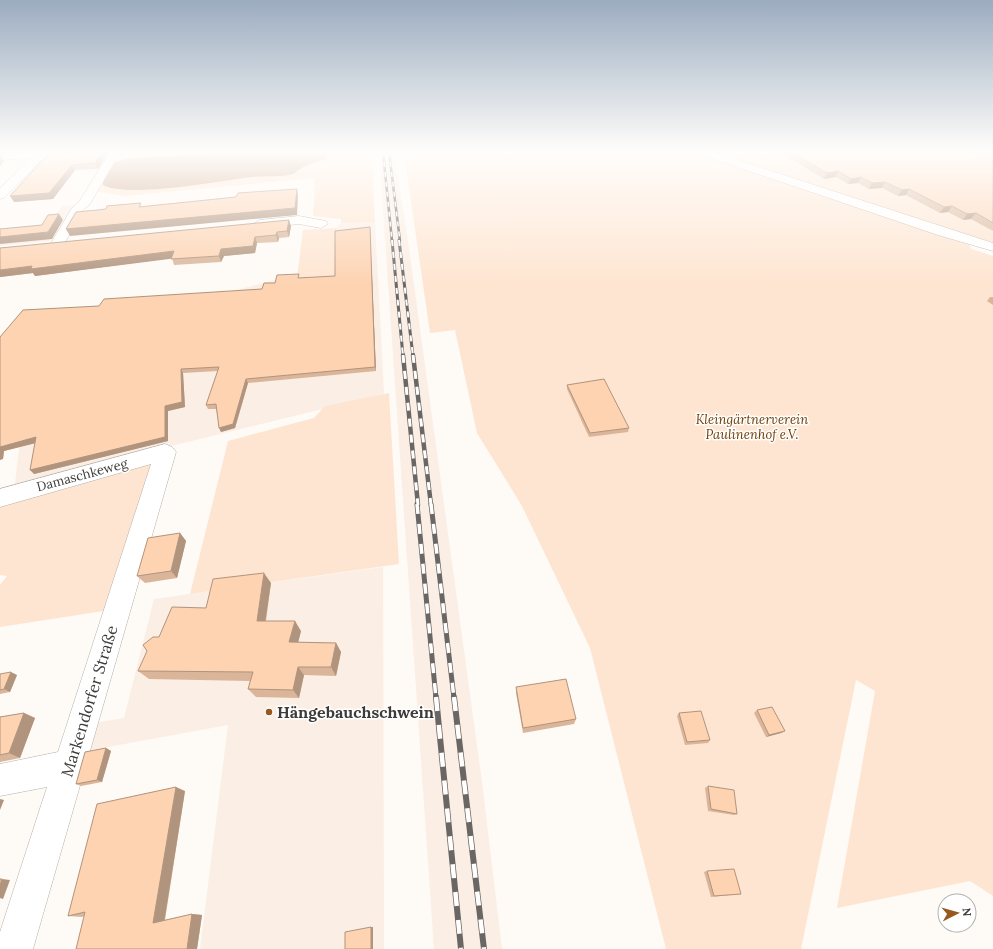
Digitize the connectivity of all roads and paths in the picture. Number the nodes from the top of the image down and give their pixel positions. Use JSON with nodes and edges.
{"nodes":[{"id":1,"x":89,"y":196,"type":"edge"},
{"id":2,"x":836,"y":196,"type":"edge"},
{"id":3,"x":321,"y":224,"type":"dead end"},
{"id":4,"x":244,"y":226,"type":"edge"},
{"id":5,"x":43,"y":245,"type":"edge"},
{"id":6,"x":993,"y":247,"type":"edge"},
{"id":7,"x":165,"y":452,"type":"joint"},
{"id":8,"x":0,"y":498,"type":"edge"},
{"id":9,"x":69,"y":766,"type":"junction"},
{"id":10,"x":0,"y":780,"type":"edge"},
{"id":11,"x":14,"y":949,"type":"edge"}],
"edges":[{"from":1,"to":5,"type":"street"},
{"from":2,"to":6,"type":"street"},
{"from":3,"to":4,"type":"street"},
{"from":7,"to":8,"type":"street","name":"Damaschkeweg"},
{"from":7,"to":9,"type":"street","name":"Markendorfer Straße"},
{"from":9,"to":10,"type":"street"},
{"from":9,"to":11,"type":"street","name":"Markendorfer Straße"}]}
